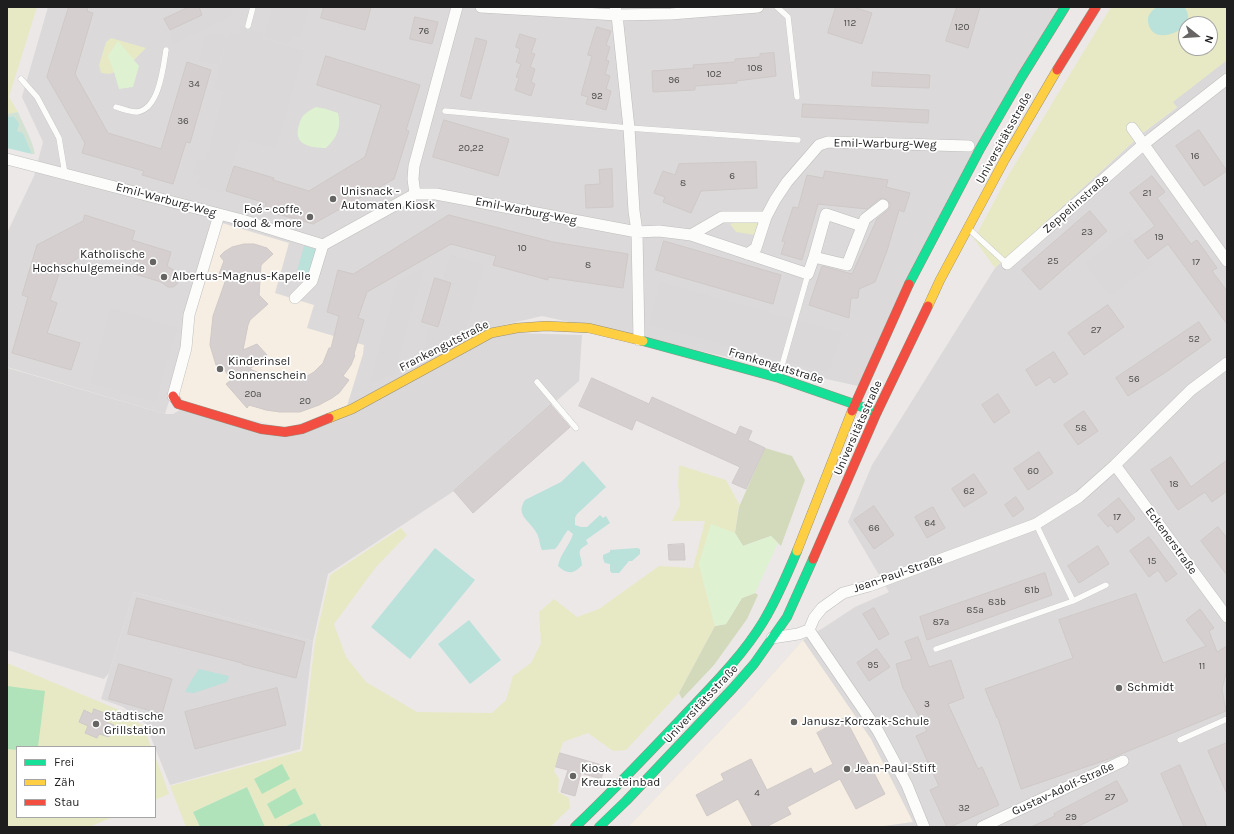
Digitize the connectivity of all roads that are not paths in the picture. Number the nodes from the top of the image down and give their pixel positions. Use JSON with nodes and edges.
{"nodes":[{"id":1,"x":253,"y":7,"type":"edge"},
{"id":2,"x":457,"y":7,"type":"edge"},
{"id":3,"x":481,"y":7,"type":"edge"},
{"id":4,"x":758,"y":7,"type":"edge"},
{"id":5,"x":777,"y":7,"type":"edge"},
{"id":6,"x":1065,"y":7,"type":"edge"},
{"id":7,"x":1096,"y":7,"type":"edge"},
{"id":8,"x":616,"y":11,"type":"edge"},
{"id":9,"x":248,"y":26,"type":"dead end"},
{"id":10,"x":166,"y":50,"type":"dead end"},
{"id":11,"x":21,"y":79,"type":"dead end"},
{"id":12,"x":1227,"y":79,"type":"edge"},
{"id":13,"x":797,"y":97,"type":"dead end"},
{"id":14,"x":116,"y":107,"type":"dead end"},
{"id":15,"x":445,"y":111,"type":"dead end"},
{"id":16,"x":629,"y":128,"type":"junction"},
{"id":17,"x":1132,"y":128,"type":"dead end"},
{"id":18,"x":798,"y":140,"type":"dead end"},
{"id":19,"x":1144,"y":144,"type":"junction"},
{"id":20,"x":969,"y":146,"type":"dead end"},
{"id":21,"x":7,"y":158,"type":"edge"},
{"id":22,"x":65,"y":174,"type":"junction"},
{"id":23,"x":415,"y":194,"type":"junction"},
{"id":24,"x":883,"y":205,"type":"dead end"},
{"id":25,"x":219,"y":215,"type":"junction"},
{"id":26,"x":766,"y":217,"type":"junction"},
{"id":27,"x":862,"y":226,"type":"junction"},
{"id":28,"x":968,"y":228,"type":"junction"},
{"id":29,"x":637,"y":232,"type":"junction"},
{"id":30,"x":691,"y":234,"type":"junction"},
{"id":31,"x":323,"y":245,"type":"junction"},
{"id":32,"x":747,"y":254,"type":"junction"},
{"id":33,"x":814,"y":257,"type":"junction"},
{"id":34,"x":1227,"y":261,"type":"edge"},
{"id":35,"x":1007,"y":264,"type":"joint"},
{"id":36,"x":808,"y":274,"type":"junction"},
{"id":37,"x":295,"y":298,"type":"dead end"},
{"id":38,"x":639,"y":340,"type":"junction"},
{"id":39,"x":1227,"y":363,"type":"edge"},
{"id":40,"x":779,"y":378,"type":"junction"},
{"id":41,"x":537,"y":382,"type":"dead end"},
{"id":42,"x":173,"y":396,"type":"joint"},
{"id":43,"x":855,"y":404,"type":"junction"},
{"id":44,"x":877,"y":412,"type":"junction"},
{"id":45,"x":576,"y":428,"type":"dead end"},
{"id":46,"x":1115,"y":464,"type":"junction"},
{"id":47,"x":1036,"y":524,"type":"junction"},
{"id":48,"x":1106,"y":585,"type":"dead end"},
{"id":49,"x":1073,"y":601,"type":"junction"},
{"id":50,"x":1227,"y":617,"type":"edge"},
{"id":51,"x":809,"y":630,"type":"junction"},
{"id":52,"x":772,"y":638,"type":"junction"},
{"id":53,"x":936,"y":649,"type":"dead end"},
{"id":54,"x":1227,"y":719,"type":"edge"},
{"id":55,"x":1180,"y":740,"type":"dead end"},
{"id":56,"x":1123,"y":761,"type":"dead end"},
{"id":57,"x":576,"y":827,"type":"edge"},
{"id":58,"x":599,"y":827,"type":"edge"},
{"id":59,"x":924,"y":827,"type":"edge"},
{"id":60,"x":982,"y":827,"type":"edge"}],
"edges":[{"from":1,"to":9,"type":"lane"},
{"from":2,"to":23,"type":"street"},
{"from":3,"to":8,"type":"street"},
{"from":4,"to":8,"type":"street"},
{"from":5,"to":13,"type":"lane"},
{"from":6,"to":43,"type":"main road","name":"Universitätsstraße"},
{"from":7,"to":28,"type":"main road","name":"Universitätsstraße"},
{"from":8,"to":16,"type":"street"},
{"from":10,"to":14,"type":"lane"},
{"from":11,"to":22,"type":"lane"},
{"from":12,"to":19,"type":"street","name":"Zeppelinstraße"},
{"from":15,"to":16,"type":"lane"},
{"from":16,"to":18,"type":"lane"},
{"from":16,"to":29,"type":"street"},
{"from":17,"to":19,"type":"street"},
{"from":19,"to":34,"type":"street"},
{"from":19,"to":35,"type":"street","name":"Zeppelinstraße"},
{"from":20,"to":26,"type":"street","name":"Emil-Warburg-Weg"},
{"from":21,"to":22,"type":"street","name":"Emil-Warburg-Weg"},
{"from":22,"to":25,"type":"street","name":"Emil-Warburg-Weg"},
{"from":23,"to":29,"type":"street","name":"Emil-Warburg-Weg"},
{"from":23,"to":31,"type":"street","name":"Emil-Warburg-Weg"},
{"from":24,"to":27,"type":"street"},
{"from":25,"to":31,"type":"street","name":"Emil-Warburg-Weg"},
{"from":25,"to":42,"type":"street"},
{"from":26,"to":30,"type":"street"},
{"from":26,"to":32,"type":"street","name":"Emil-Warburg-Weg"},
{"from":27,"to":33,"type":"street"},
{"from":27,"to":33,"type":"street"},
{"from":28,"to":35,"type":"lane"},
{"from":28,"to":44,"type":"main road","name":"Universitätsstraße"},
{"from":29,"to":30,"type":"street","name":"Emil-Warburg-Weg"},
{"from":29,"to":38,"type":"street"},
{"from":30,"to":32,"type":"street","name":"Emil-Warburg-Weg"},
{"from":31,"to":37,"type":"street"},
{"from":32,"to":36,"type":"street"},
{"from":33,"to":36,"type":"street"},
{"from":36,"to":40,"type":"lane"},
{"from":38,"to":40,"type":"main road","name":"Frankengutstraße"},
{"from":38,"to":42,"type":"main road","name":"Frankengutstraße"},
{"from":39,"to":46,"type":"street","name":"Jean-Paul-Straße"},
{"from":40,"to":43,"type":"main road","name":"Frankengutstraße"},
{"from":41,"to":45,"type":"lane"},
{"from":43,"to":44,"type":"main road","name":"Frankengutstraße"},
{"from":43,"to":57,"type":"main road","name":"Universitätsstraße"},
{"from":44,"to":52,"type":"main road","name":"Universitätsstraße"},
{"from":46,"to":47,"type":"street","name":"Jean-Paul-Straße"},
{"from":46,"to":50,"type":"street","name":"Eckenerstraße"},
{"from":47,"to":49,"type":"lane"},
{"from":47,"to":51,"type":"street","name":"Jean-Paul-Straße"},
{"from":48,"to":49,"type":"lane"},
{"from":49,"to":53,"type":"lane"},
{"from":51,"to":52,"type":"street"},
{"from":51,"to":59,"type":"street"},
{"from":52,"to":58,"type":"main road","name":"Universitätsstraße"},
{"from":54,"to":55,"type":"lane"},
{"from":56,"to":60,"type":"street","name":"Gustav-Adolf-Straße"}]}
